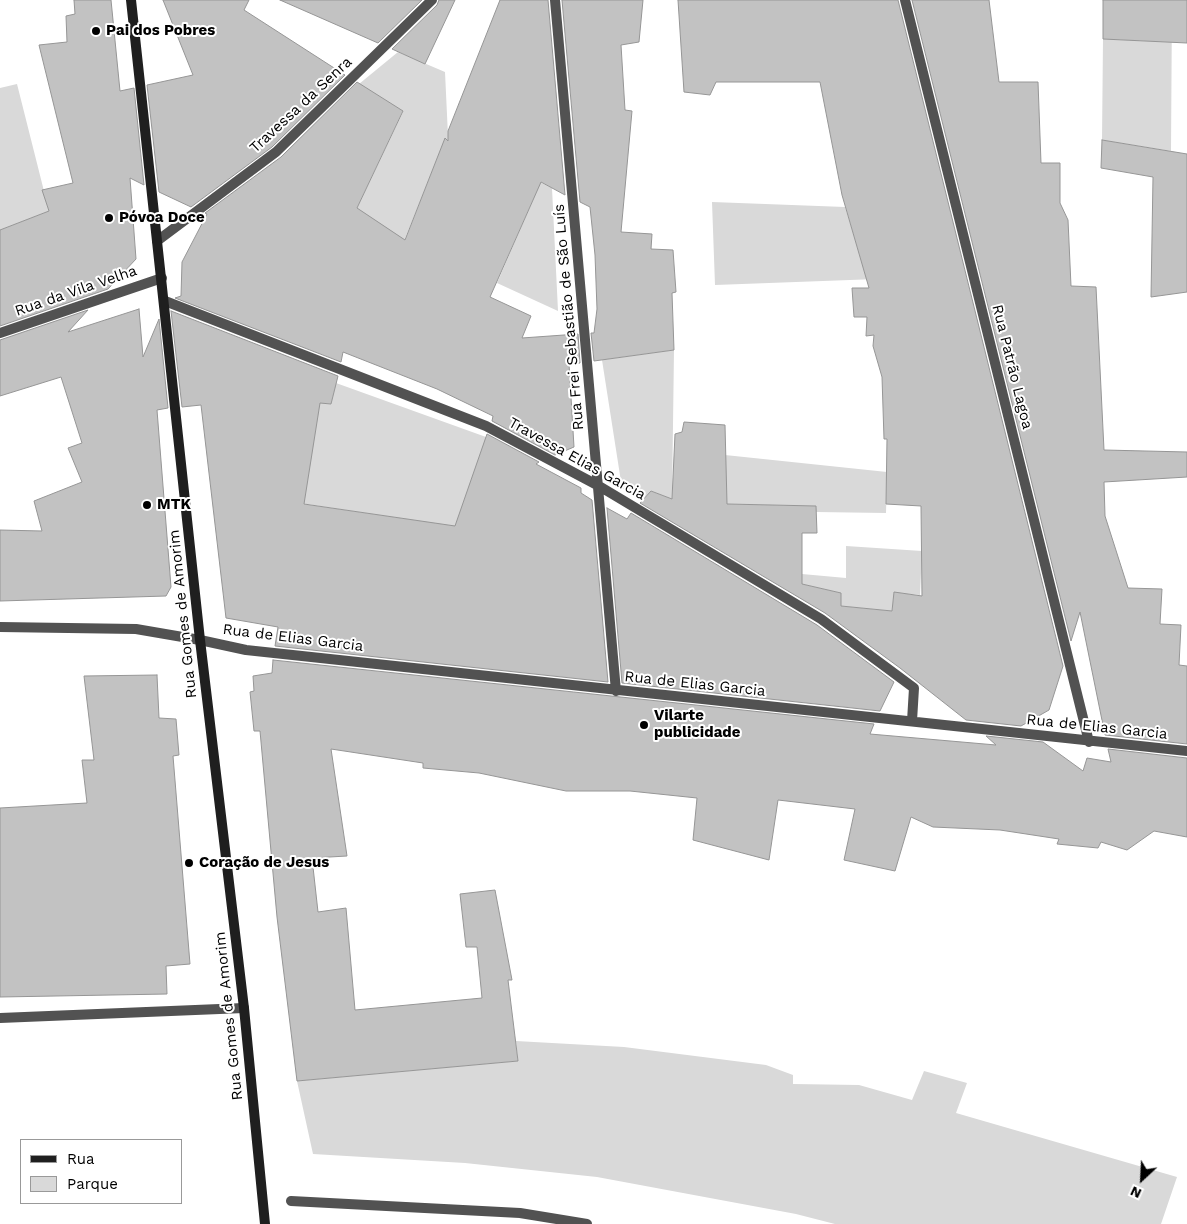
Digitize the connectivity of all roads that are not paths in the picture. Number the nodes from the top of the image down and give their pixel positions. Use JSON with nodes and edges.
{"nodes":[{"id":1,"x":132,"y":0,"type":"edge"},
{"id":2,"x":432,"y":0,"type":"edge"},
{"id":3,"x":555,"y":0,"type":"edge"},
{"id":4,"x":905,"y":0,"type":"edge"},
{"id":5,"x":157,"y":241,"type":"junction"},
{"id":6,"x":162,"y":278,"type":"junction"},
{"id":7,"x":166,"y":301,"type":"junction"},
{"id":8,"x":0,"y":333,"type":"edge"},
{"id":9,"x":599,"y":486,"type":"junction"},
{"id":10,"x":0,"y":627,"type":"edge"},
{"id":11,"x":200,"y":640,"type":"junction"},
{"id":12,"x":616,"y":691,"type":"junction"},
{"id":13,"x":912,"y":721,"type":"junction"},
{"id":14,"x":1089,"y":742,"type":"junction"},
{"id":15,"x":1187,"y":752,"type":"edge"},
{"id":16,"x":244,"y":1008,"type":"junction"},
{"id":17,"x":0,"y":1018,"type":"edge"},
{"id":18,"x":291,"y":1201,"type":"dead end"},
{"id":19,"x":265,"y":1224,"type":"edge"},
{"id":20,"x":587,"y":1224,"type":"edge"}],
"edges":[{"from":1,"to":5,"type":"main road","name":"Rua Gomes de Amorim"},
{"from":2,"to":5,"type":"street","name":"Travessa da Senra"},
{"from":3,"to":9,"type":"street","name":"Rua Frei Sebastião de São Luís"},
{"from":4,"to":14,"type":"street","name":"Rua Patrão Lagoa"},
{"from":5,"to":6,"type":"main road","name":"Rua Gomes de Amorim"},
{"from":6,"to":7,"type":"main road","name":"Rua Gomes de Amorim"},
{"from":6,"to":8,"type":"street","name":"Rua da Vila Velha"},
{"from":7,"to":9,"type":"street","name":"Travessa Elias Garcia"},
{"from":7,"to":11,"type":"main road","name":"Rua Gomes de Amorim"},
{"from":9,"to":12,"type":"street","name":"Rua Frei Sebastião de São Luís"},
{"from":9,"to":13,"type":"street","name":"Travessa Elias Garcia"},
{"from":10,"to":11,"type":"street","name":"Rua de Elias Garcia"},
{"from":11,"to":12,"type":"street","name":"Rua de Elias Garcia"},
{"from":11,"to":16,"type":"main road","name":"Rua Gomes de Amorim"},
{"from":12,"to":13,"type":"street","name":"Rua de Elias Garcia"},
{"from":13,"to":14,"type":"street","name":"Rua de Elias Garcia"},
{"from":14,"to":15,"type":"street","name":"Rua de Elias Garcia"},
{"from":16,"to":17,"type":"street"},
{"from":16,"to":19,"type":"main road","name":"Rua Gomes de Amorim"},
{"from":18,"to":20,"type":"street"}]}
